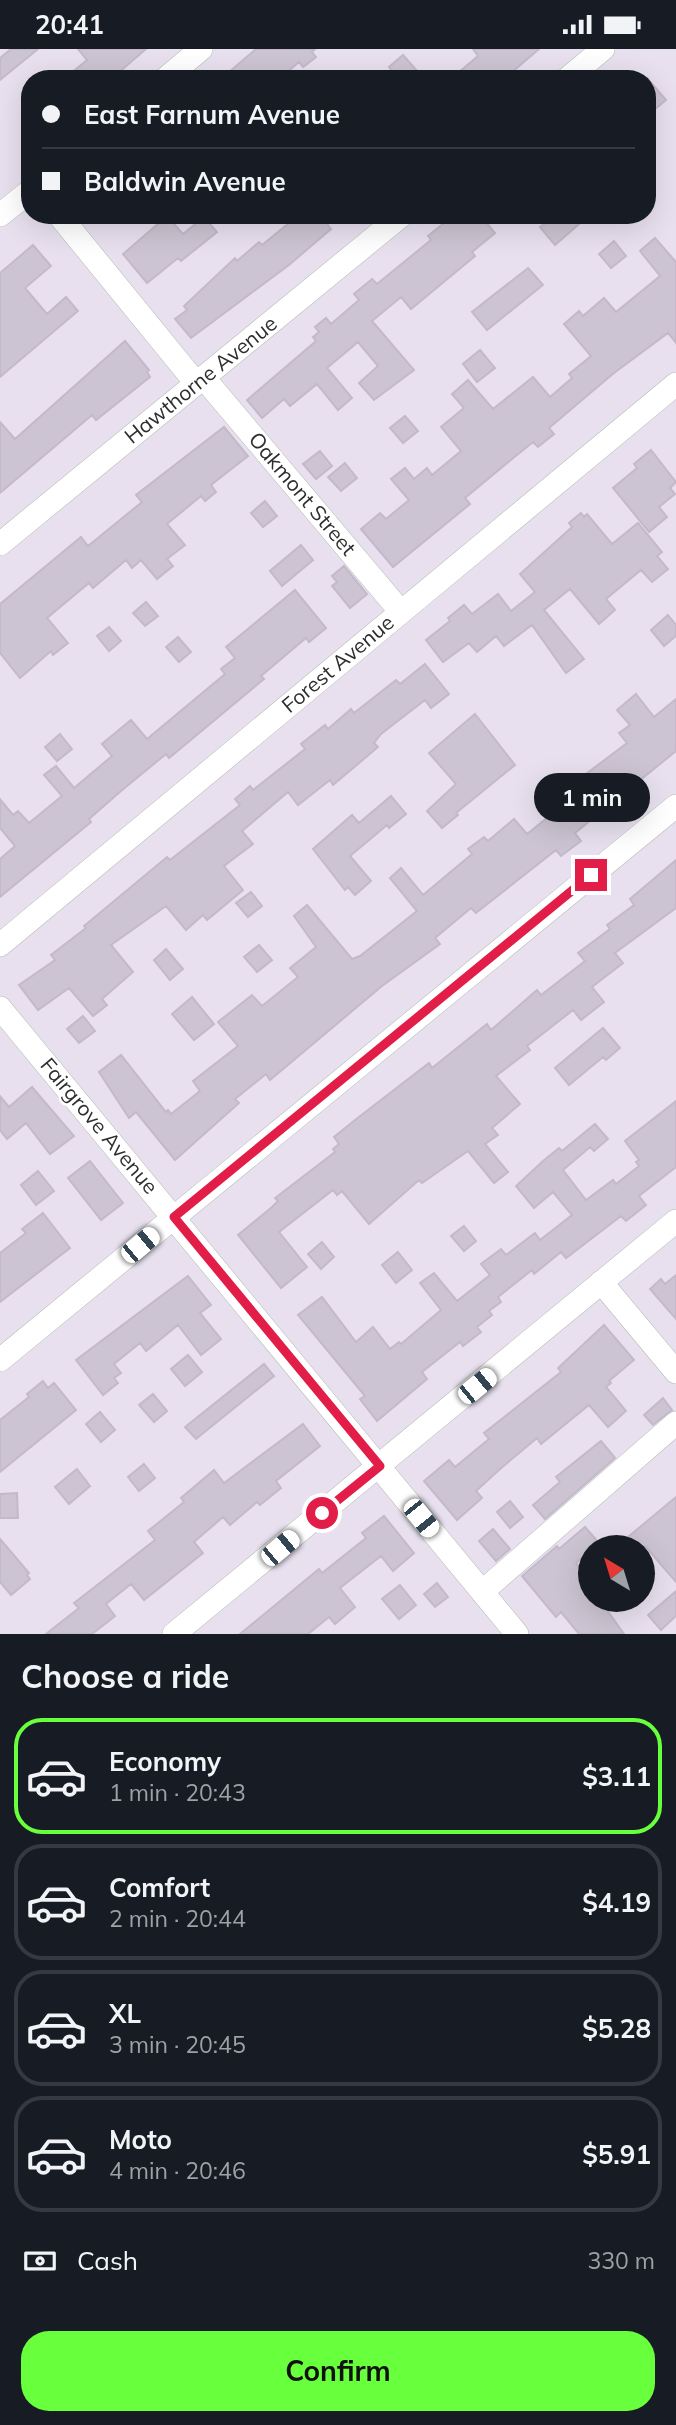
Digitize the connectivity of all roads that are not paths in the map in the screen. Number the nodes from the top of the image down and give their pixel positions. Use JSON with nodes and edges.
{"nodes":[{"id":1,"x":201,"y":49,"type":"edge"},
{"id":2,"x":603,"y":49,"type":"edge"},
{"id":3,"x":176,"y":70,"type":"edge"},
{"id":4,"x":577,"y":70,"type":"edge"},
{"id":5,"x":21,"y":198,"type":"edge"},
{"id":6,"x":0,"y":215,"type":"edge"},
{"id":7,"x":67,"y":224,"type":"edge"},
{"id":8,"x":391,"y":224,"type":"edge"},
{"id":9,"x":200,"y":380,"type":"junction"},
{"id":10,"x":676,"y":384,"type":"edge"},
{"id":11,"x":0,"y":544,"type":"edge"},
{"id":12,"x":401,"y":612,"type":"junction"},
{"id":13,"x":676,"y":806,"type":"edge"},
{"id":14,"x":0,"y":945,"type":"edge"},
{"id":15,"x":0,"y":1008,"type":"edge"},
{"id":16,"x":174,"y":1217,"type":"junction"},
{"id":17,"x":676,"y":1221,"type":"edge"},
{"id":18,"x":601,"y":1282,"type":"junction"},
{"id":19,"x":0,"y":1360,"type":"edge"},
{"id":20,"x":676,"y":1371,"type":"edge"},
{"id":21,"x":676,"y":1423,"type":"edge"},
{"id":22,"x":380,"y":1466,"type":"junction"},
{"id":23,"x":482,"y":1592,"type":"junction"},
{"id":24,"x":174,"y":1634,"type":"edge"},
{"id":25,"x":517,"y":1634,"type":"edge"}],
"edges":[{"from":1,"to":3,"type":"street"},
{"from":2,"to":4,"type":"street"},
{"from":5,"to":6,"type":"street"},
{"from":7,"to":9,"type":"street","name":"Oakmont Street"},
{"from":8,"to":9,"type":"street","name":"Hawthorne Avenue"},
{"from":9,"to":11,"type":"street","name":"Hawthorne Avenue"},
{"from":9,"to":12,"type":"street","name":"Oakmont Street"},
{"from":10,"to":12,"type":"street","name":"Forest Avenue"},
{"from":12,"to":14,"type":"street","name":"Forest Avenue"},
{"from":13,"to":16,"type":"street"},
{"from":15,"to":16,"type":"street","name":"Fairgrove Avenue"},
{"from":16,"to":19,"type":"street"},
{"from":16,"to":22,"type":"street","name":"Fairgrove Avenue"},
{"from":17,"to":18,"type":"street"},
{"from":18,"to":20,"type":"street"},
{"from":18,"to":22,"type":"street"},
{"from":21,"to":23,"type":"street"},
{"from":22,"to":23,"type":"street","name":"Fairgrove Avenue"},
{"from":22,"to":24,"type":"street"},
{"from":23,"to":25,"type":"street","name":"Fairgrove Avenue"}]}
